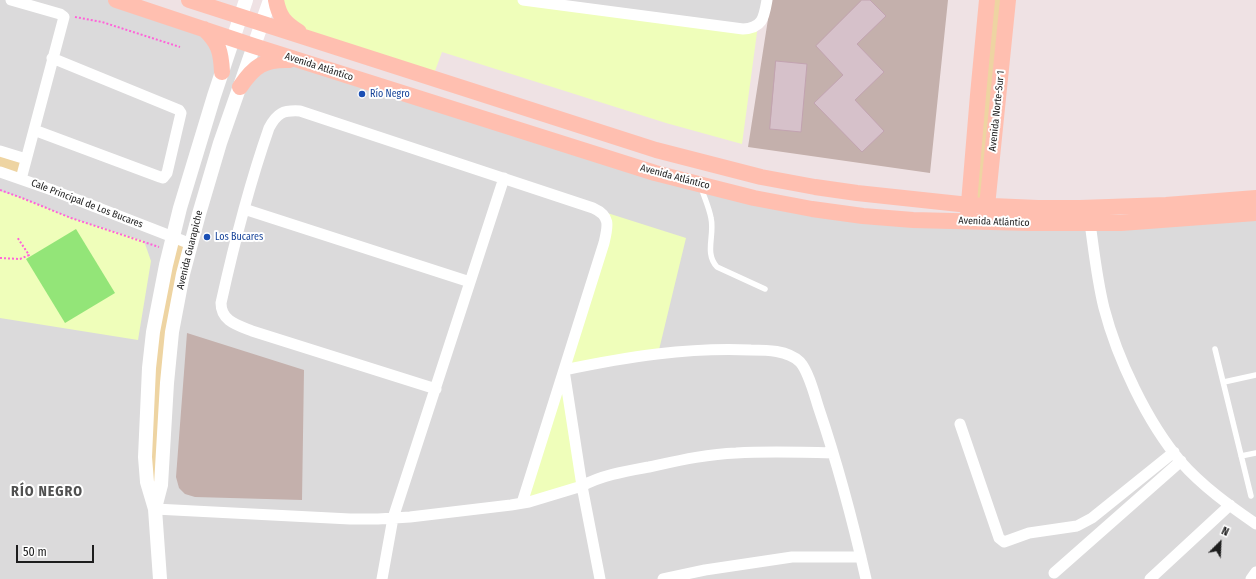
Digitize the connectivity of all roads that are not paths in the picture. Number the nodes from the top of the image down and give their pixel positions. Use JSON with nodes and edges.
{"nodes":[{"id":1,"x":11,"y":0,"type":"edge"},
{"id":2,"x":116,"y":0,"type":"edge"},
{"id":3,"x":189,"y":0,"type":"edge"},
{"id":4,"x":202,"y":0,"type":"edge"},
{"id":5,"x":224,"y":0,"type":"edge"},
{"id":6,"x":246,"y":0,"type":"edge"},
{"id":7,"x":270,"y":0,"type":"edge"},
{"id":8,"x":276,"y":0,"type":"edge"},
{"id":9,"x":523,"y":0,"type":"edge"},
{"id":10,"x":766,"y":0,"type":"edge"},
{"id":11,"x":987,"y":0,"type":"edge"},
{"id":12,"x":1008,"y":0,"type":"edge"},
{"id":13,"x":241,"y":16,"type":"junction"},
{"id":14,"x":263,"y":23,"type":"junction"},
{"id":15,"x":203,"y":28,"type":"junction"},
{"id":16,"x":234,"y":39,"type":"junction"},
{"id":17,"x":312,"y":40,"type":"junction"},
{"id":18,"x":254,"y":46,"type":"junction"},
{"id":19,"x":52,"y":58,"type":"junction"},
{"id":20,"x":306,"y":63,"type":"junction"},
{"id":21,"x":222,"y":72,"type":"junction"},
{"id":22,"x":240,"y":87,"type":"junction"},
{"id":23,"x":34,"y":130,"type":"junction"},
{"id":24,"x":0,"y":151,"type":"edge"},
{"id":25,"x":26,"y":159,"type":"junction"},
{"id":26,"x":0,"y":172,"type":"edge"},
{"id":27,"x":504,"y":178,"type":"junction"},
{"id":28,"x":21,"y":179,"type":"junction"},
{"id":29,"x":700,"y":185,"type":"junction"},
{"id":30,"x":1256,"y":198,"type":"edge"},
{"id":31,"x":244,"y":209,"type":"junction"},
{"id":32,"x":968,"y":213,"type":"junction"},
{"id":33,"x":1256,"y":213,"type":"edge"},
{"id":34,"x":986,"y":214,"type":"junction"},
{"id":35,"x":1090,"y":224,"type":"junction"},
{"id":36,"x":171,"y":244,"type":"junction"},
{"id":37,"x":191,"y":244,"type":"junction"},
{"id":38,"x":470,"y":282,"type":"junction"},
{"id":39,"x":765,"y":289,"type":"dead end"},
{"id":40,"x":1215,"y":349,"type":"dead end"},
{"id":41,"x":564,"y":370,"type":"junction"},
{"id":42,"x":1256,"y":375,"type":"edge"},
{"id":43,"x":1224,"y":382,"type":"junction"},
{"id":44,"x":436,"y":389,"type":"junction"},
{"id":45,"x":960,"y":424,"type":"dead end"},
{"id":46,"x":1174,"y":452,"type":"junction"},
{"id":47,"x":833,"y":453,"type":"junction"},
{"id":48,"x":1256,"y":453,"type":"edge"},
{"id":49,"x":1241,"y":456,"type":"junction"},
{"id":50,"x":1181,"y":461,"type":"junction"},
{"id":51,"x":582,"y":486,"type":"junction"},
{"id":52,"x":1251,"y":496,"type":"dead end"},
{"id":53,"x":522,"y":503,"type":"junction"},
{"id":54,"x":1230,"y":505,"type":"junction"},
{"id":55,"x":155,"y":509,"type":"junction"},
{"id":56,"x":393,"y":518,"type":"junction"},
{"id":57,"x":1256,"y":524,"type":"edge"},
{"id":58,"x":861,"y":557,"type":"junction"},
{"id":59,"x":1256,"y":572,"type":"edge"},
{"id":60,"x":1054,"y":573,"type":"dead end"},
{"id":61,"x":160,"y":579,"type":"edge"},
{"id":62,"x":382,"y":579,"type":"edge"},
{"id":63,"x":600,"y":579,"type":"edge"},
{"id":64,"x":663,"y":579,"type":"edge"},
{"id":65,"x":866,"y":579,"type":"edge"},
{"id":66,"x":1150,"y":579,"type":"edge"},
{"id":67,"x":1251,"y":579,"type":"edge"}],
"edges":[{"from":1,"to":19,"type":"street"},
{"from":2,"to":15,"type":"main road","name":"Avenida Atlántico"},
{"from":3,"to":13,"type":"main road","name":"Avenida Atlántico"},
{"from":4,"to":5,"type":"main road"},
{"from":6,"to":13,"type":"street","name":"Avenida Guarapiche"},
{"from":7,"to":14,"type":"street","name":"Avenida Guarapiche"},
{"from":8,"to":17,"type":"main road"},
{"from":9,"to":10,"type":"street"},
{"from":11,"to":32,"type":"main road","name":"Avenida Norte-Sur 1"},
{"from":12,"to":34,"type":"main road","name":"Avenida Norte-Sur 1"},
{"from":13,"to":14,"type":"main road","name":"Avenida Atlántico"},
{"from":13,"to":16,"type":"street","name":"Avenida Guarapiche"},
{"from":14,"to":17,"type":"main road","name":"Avenida Atlántico"},
{"from":14,"to":18,"type":"street","name":"Avenida Guarapiche"},
{"from":15,"to":16,"type":"main road","name":"Avenida Atlántico"},
{"from":15,"to":21,"type":"main road"},
{"from":16,"to":18,"type":"main road","name":"Avenida Atlántico"},
{"from":16,"to":21,"type":"street","name":"Avenida Guarapiche"},
{"from":17,"to":32,"type":"main road","name":"Avenida Atlántico"},
{"from":18,"to":20,"type":"main road","name":"Avenida Atlántico"},
{"from":18,"to":22,"type":"street","name":"Avenida Guarapiche"},
{"from":19,"to":23,"type":"street"},
{"from":19,"to":23,"type":"street"},
{"from":20,"to":22,"type":"main road"},
{"from":20,"to":29,"type":"main road","name":"Avenida Atlántico"},
{"from":21,"to":36,"type":"street","name":"Avenida Guarapiche"},
{"from":22,"to":37,"type":"street","name":"Avenida Guarapiche"},
{"from":23,"to":25,"type":"street"},
{"from":24,"to":25,"type":"street"},
{"from":25,"to":28,"type":"street"},
{"from":26,"to":28,"type":"street","name":"Cale Principal de Los Bucares"},
{"from":27,"to":31,"type":"street"},
{"from":27,"to":38,"type":"street"},
{"from":27,"to":41,"type":"street"},
{"from":28,"to":36,"type":"street","name":"Cale Principal de Los Bucares"},
{"from":29,"to":32,"type":"main road","name":"Avenida Atlántico"},
{"from":29,"to":39,"type":"lane"},
{"from":30,"to":34,"type":"main road","name":"Avenida Atlántico"},
{"from":31,"to":38,"type":"street"},
{"from":31,"to":44,"type":"street"},
{"from":32,"to":34,"type":"main road","name":"Avenida Atlántico"},
{"from":33,"to":35,"type":"main road","name":"Avenida Atlántico"},
{"from":34,"to":35,"type":"main road","name":"Avenida Atlántico"},
{"from":35,"to":46,"type":"street"},
{"from":36,"to":37,"type":"street","name":"Cale Principal de Los Bucares"},
{"from":36,"to":55,"type":"street","name":"Avenida Guarapiche"},
{"from":37,"to":55,"type":"street","name":"Avenida Guarapiche"},
{"from":38,"to":44,"type":"street"},
{"from":40,"to":43,"type":"lane"},
{"from":41,"to":47,"type":"street"},
{"from":41,"to":51,"type":"street"},
{"from":41,"to":53,"type":"street"},
{"from":42,"to":43,"type":"lane"},
{"from":43,"to":49,"type":"lane"},
{"from":44,"to":56,"type":"street"},
{"from":45,"to":46,"type":"street"},
{"from":46,"to":50,"type":"street"},
{"from":47,"to":51,"type":"street"},
{"from":47,"to":58,"type":"street"},
{"from":48,"to":49,"type":"lane"},
{"from":49,"to":52,"type":"lane"},
{"from":50,"to":54,"type":"street"},
{"from":50,"to":60,"type":"street"},
{"from":51,"to":53,"type":"street"},
{"from":51,"to":63,"type":"street"},
{"from":53,"to":56,"type":"street"},
{"from":54,"to":57,"type":"street"},
{"from":54,"to":66,"type":"street"},
{"from":55,"to":56,"type":"street"},
{"from":55,"to":61,"type":"street","name":"Avenida Guarapiche"},
{"from":56,"to":62,"type":"street"},
{"from":58,"to":64,"type":"street"},
{"from":58,"to":65,"type":"street"},
{"from":59,"to":67,"type":"street"}]}
